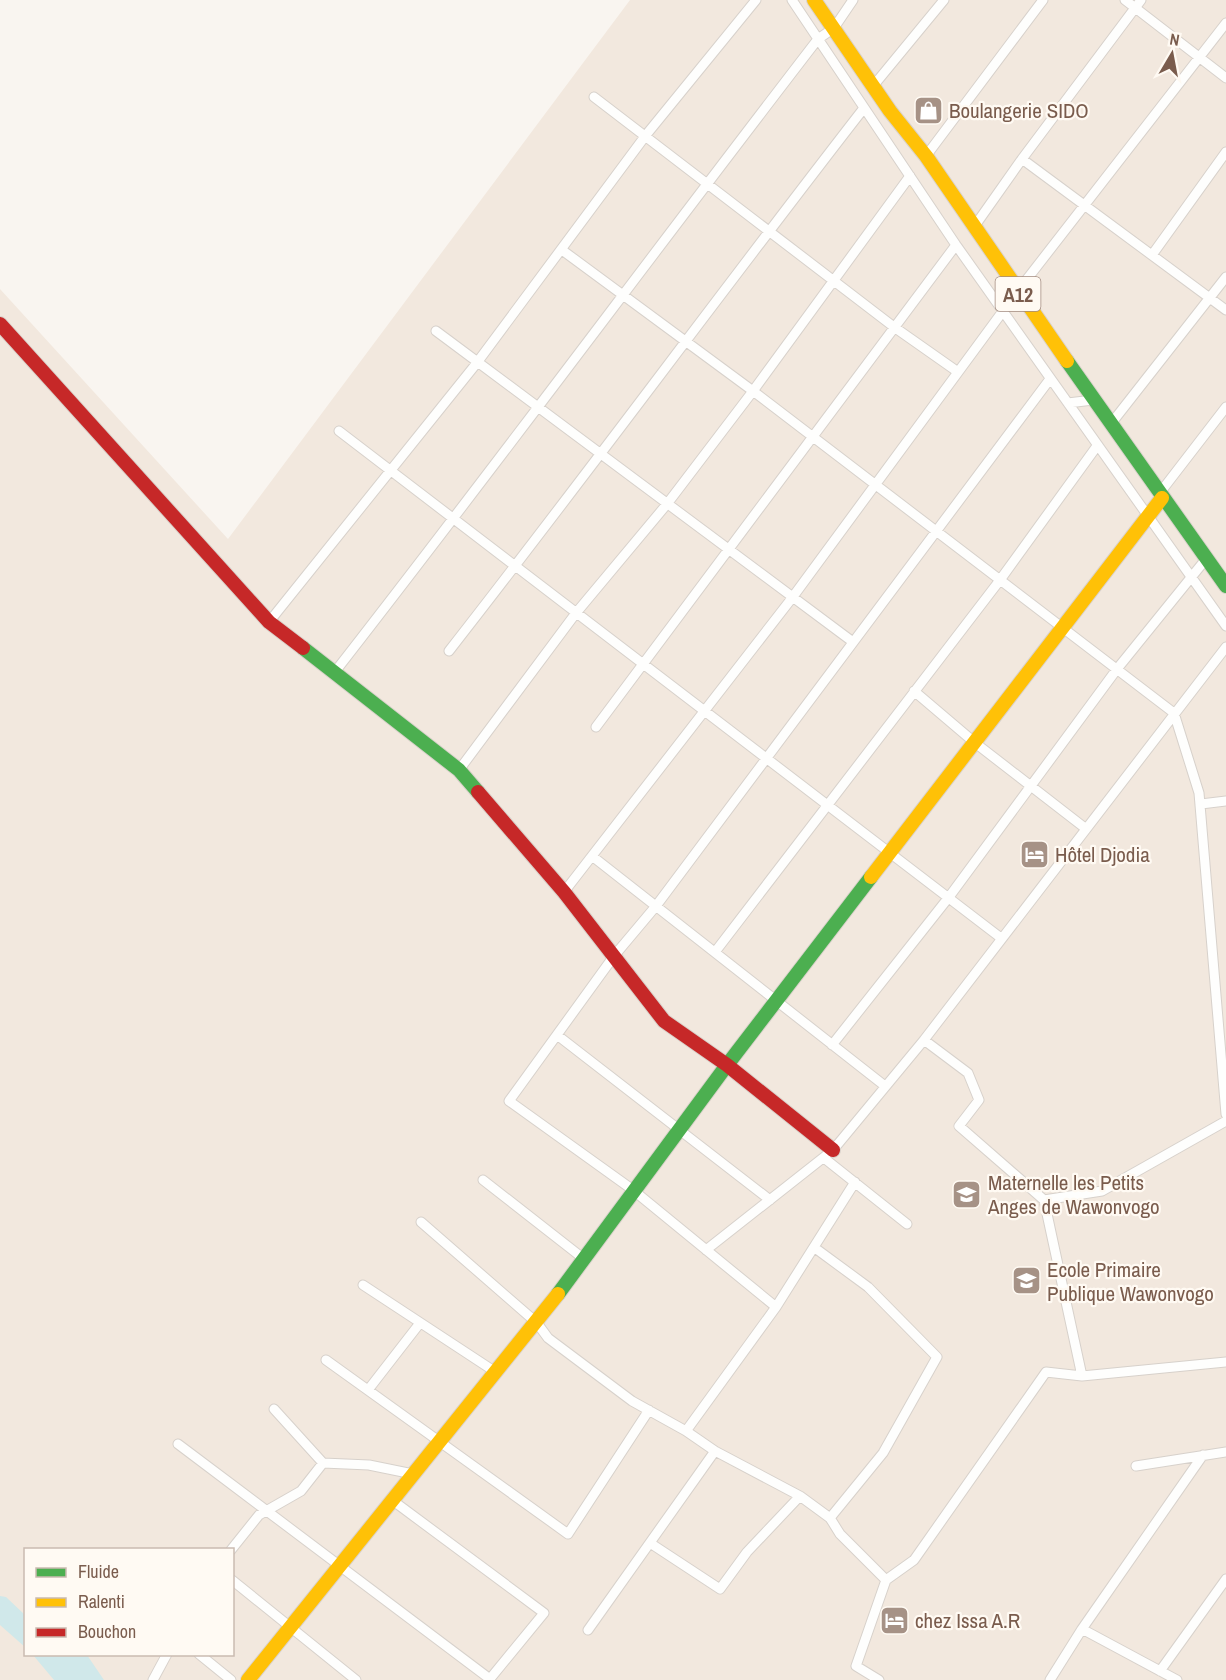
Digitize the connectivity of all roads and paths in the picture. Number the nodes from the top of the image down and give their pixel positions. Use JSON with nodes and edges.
{"nodes":[{"id":1,"x":756,"y":0,"type":"edge"},
{"id":2,"x":792,"y":0,"type":"edge"},
{"id":3,"x":813,"y":0,"type":"edge"},
{"id":4,"x":852,"y":0,"type":"edge"},
{"id":5,"x":944,"y":0,"type":"edge"},
{"id":6,"x":1042,"y":0,"type":"edge"},
{"id":7,"x":1125,"y":0,"type":"edge"},
{"id":8,"x":1138,"y":4,"type":"edge"},
{"id":9,"x":1226,"y":22,"type":"edge"},
{"id":10,"x":834,"y":27,"type":"junction"},
{"id":11,"x":818,"y":39,"type":"junction"},
{"id":12,"x":1199,"y":58,"type":"junction"},
{"id":13,"x":1226,"y":78,"type":"edge"},
{"id":14,"x":874,"y":85,"type":"junction"},
{"id":15,"x":594,"y":97,"type":"dead end"},
{"id":16,"x":864,"y":108,"type":"junction"},
{"id":17,"x":890,"y":111,"type":"junction"},
{"id":18,"x":873,"y":122,"type":"junction"},
{"id":19,"x":646,"y":135,"type":"junction"},
{"id":20,"x":1226,"y":152,"type":"edge"},
{"id":21,"x":926,"y":156,"type":"junction"},
{"id":22,"x":1022,"y":159,"type":"junction"},
{"id":23,"x":910,"y":176,"type":"junction"},
{"id":24,"x":706,"y":184,"type":"junction"},
{"id":25,"x":1084,"y":205,"type":"junction"},
{"id":26,"x":974,"y":227,"type":"junction"},
{"id":27,"x":768,"y":231,"type":"junction"},
{"id":28,"x":956,"y":244,"type":"junction"},
{"id":29,"x":562,"y":250,"type":"junction"},
{"id":30,"x":1152,"y":255,"type":"junction"},
{"id":31,"x":1226,"y":278,"type":"edge"},
{"id":32,"x":834,"y":281,"type":"junction"},
{"id":33,"x":1017,"y":292,"type":"junction"},
{"id":34,"x":622,"y":296,"type":"junction"},
{"id":35,"x":1210,"y":298,"type":"junction"},
{"id":36,"x":1226,"y":310,"type":"edge"},
{"id":37,"x":1003,"y":311,"type":"junction"},
{"id":38,"x":0,"y":324,"type":"edge"},
{"id":39,"x":894,"y":327,"type":"junction"},
{"id":40,"x":436,"y":331,"type":"dead end"},
{"id":41,"x":686,"y":342,"type":"junction"},
{"id":42,"x":476,"y":363,"type":"junction"},
{"id":43,"x":958,"y":372,"type":"junction"},
{"id":44,"x":1050,"y":379,"type":"junction"},
{"id":45,"x":753,"y":391,"type":"junction"},
{"id":46,"x":1093,"y":400,"type":"junction"},
{"id":47,"x":1068,"y":404,"type":"junction"},
{"id":48,"x":538,"y":407,"type":"junction"},
{"id":49,"x":1225,"y":410,"type":"edge"},
{"id":50,"x":1110,"y":425,"type":"junction"},
{"id":51,"x":339,"y":431,"type":"dead end"},
{"id":52,"x":813,"y":438,"type":"junction"},
{"id":53,"x":1097,"y":446,"type":"junction"},
{"id":54,"x":602,"y":455,"type":"junction"},
{"id":55,"x":390,"y":471,"type":"junction"},
{"id":56,"x":875,"y":485,"type":"junction"},
{"id":57,"x":1160,"y":496,"type":"junction"},
{"id":58,"x":667,"y":504,"type":"junction"},
{"id":59,"x":454,"y":519,"type":"junction"},
{"id":60,"x":1148,"y":519,"type":"junction"},
{"id":61,"x":936,"y":531,"type":"junction"},
{"id":62,"x":728,"y":551,"type":"junction"},
{"id":63,"x":1206,"y":559,"type":"junction"},
{"id":64,"x":515,"y":567,"type":"junction"},
{"id":65,"x":1189,"y":577,"type":"junction"},
{"id":66,"x":1000,"y":580,"type":"junction"},
{"id":67,"x":1226,"y":586,"type":"edge"},
{"id":68,"x":792,"y":598,"type":"junction"},
{"id":69,"x":576,"y":613,"type":"junction"},
{"id":70,"x":268,"y":622,"type":"junction"},
{"id":71,"x":1226,"y":626,"type":"edge"},
{"id":72,"x":1061,"y":627,"type":"junction"},
{"id":73,"x":853,"y":642,"type":"junction"},
{"id":74,"x":1226,"y":647,"type":"edge"},
{"id":75,"x":449,"y":651,"type":"dead end"},
{"id":76,"x":644,"y":663,"type":"junction"},
{"id":77,"x":1117,"y":669,"type":"junction"},
{"id":78,"x":334,"y":673,"type":"junction"},
{"id":79,"x":914,"y":691,"type":"junction"},
{"id":80,"x":704,"y":710,"type":"junction"},
{"id":81,"x":1174,"y":713,"type":"junction"},
{"id":82,"x":596,"y":727,"type":"dead end"},
{"id":83,"x":974,"y":742,"type":"junction"},
{"id":84,"x":765,"y":757,"type":"junction"},
{"id":85,"x":459,"y":770,"type":"junction"},
{"id":86,"x":1030,"y":786,"type":"junction"},
{"id":87,"x":1226,"y":801,"type":"edge"},
{"id":88,"x":1201,"y":804,"type":"junction"},
{"id":89,"x":827,"y":805,"type":"junction"},
{"id":90,"x":1085,"y":828,"type":"junction"},
{"id":91,"x":890,"y":853,"type":"junction"},
{"id":92,"x":592,"y":855,"type":"junction"},
{"id":93,"x":564,"y":892,"type":"junction"},
{"id":94,"x":949,"y":897,"type":"junction"},
{"id":95,"x":657,"y":906,"type":"junction"},
{"id":96,"x":1001,"y":938,"type":"junction"},
{"id":97,"x":715,"y":952,"type":"junction"},
{"id":98,"x":614,"y":956,"type":"junction"},
{"id":99,"x":1221,"y":979,"type":"edge"},
{"id":100,"x":777,"y":1002,"type":"junction"},
{"id":101,"x":557,"y":1035,"type":"junction"},
{"id":102,"x":924,"y":1040,"type":"junction"},
{"id":103,"x":832,"y":1045,"type":"junction"},
{"id":104,"x":727,"y":1065,"type":"junction"},
{"id":105,"x":1225,"y":1078,"type":"edge"},
{"id":106,"x":885,"y":1086,"type":"junction"},
{"id":107,"x":1226,"y":1114,"type":"edge"},
{"id":108,"x":1226,"y":1121,"type":"edge"},
{"id":109,"x":678,"y":1131,"type":"junction"},
{"id":110,"x":828,"y":1154,"type":"junction"},
{"id":111,"x":483,"y":1180,"type":"dead end"},
{"id":112,"x":855,"y":1182,"type":"junction"},
{"id":113,"x":633,"y":1190,"type":"junction"},
{"id":114,"x":770,"y":1200,"type":"junction"},
{"id":115,"x":1044,"y":1200,"type":"junction"},
{"id":116,"x":421,"y":1222,"type":"dead end"},
{"id":117,"x":908,"y":1224,"type":"dead end"},
{"id":118,"x":815,"y":1248,"type":"junction"},
{"id":119,"x":706,"y":1250,"type":"junction"},
{"id":120,"x":584,"y":1259,"type":"junction"},
{"id":121,"x":363,"y":1285,"type":"dead end"},
{"id":122,"x":776,"y":1307,"type":"junction"},
{"id":123,"x":420,"y":1323,"type":"junction"},
{"id":124,"x":537,"y":1323,"type":"junction"},
{"id":125,"x":326,"y":1360,"type":"dead end"},
{"id":126,"x":1226,"y":1362,"type":"edge"},
{"id":127,"x":497,"y":1373,"type":"junction"},
{"id":128,"x":1082,"y":1376,"type":"junction"},
{"id":129,"x":368,"y":1390,"type":"junction"},
{"id":130,"x":274,"y":1409,"type":"dead end"},
{"id":131,"x":649,"y":1410,"type":"junction"},
{"id":132,"x":686,"y":1431,"type":"junction"},
{"id":133,"x":440,"y":1442,"type":"junction"},
{"id":134,"x":178,"y":1444,"type":"dead end"},
{"id":135,"x":715,"y":1451,"type":"junction"},
{"id":136,"x":1226,"y":1452,"type":"edge"},
{"id":137,"x":1203,"y":1455,"type":"junction"},
{"id":138,"x":323,"y":1463,"type":"junction"},
{"id":139,"x":1136,"y":1466,"type":"dead end"},
{"id":140,"x":413,"y":1474,"type":"junction"},
{"id":141,"x":800,"y":1496,"type":"junction"},
{"id":142,"x":392,"y":1500,"type":"junction"},
{"id":143,"x":268,"y":1511,"type":"junction"},
{"id":144,"x":830,"y":1518,"type":"junction"},
{"id":145,"x":650,"y":1543,"type":"junction"},
{"id":146,"x":233,"y":1548,"type":"edge"},
{"id":147,"x":340,"y":1564,"type":"junction"},
{"id":148,"x":1226,"y":1579,"type":"edge"},
{"id":149,"x":886,"y":1580,"type":"junction"},
{"id":150,"x":234,"y":1582,"type":"edge"},
{"id":151,"x":291,"y":1626,"type":"junction"},
{"id":152,"x":1082,"y":1629,"type":"junction"},
{"id":153,"x":588,"y":1630,"type":"dead end"},
{"id":154,"x":166,"y":1656,"type":"edge"},
{"id":155,"x":201,"y":1656,"type":"edge"},
{"id":156,"x":1160,"y":1671,"type":"junction"},
{"id":157,"x":153,"y":1680,"type":"edge"},
{"id":158,"x":231,"y":1680,"type":"edge"},
{"id":159,"x":248,"y":1680,"type":"edge"},
{"id":160,"x":356,"y":1680,"type":"edge"},
{"id":161,"x":489,"y":1680,"type":"edge"},
{"id":162,"x":879,"y":1680,"type":"edge"},
{"id":163,"x":1050,"y":1680,"type":"edge"},
{"id":164,"x":1177,"y":1680,"type":"edge"}],
"edges":[{"from":1,"to":19,"type":"street"},
{"from":2,"to":11,"type":"street"},
{"from":3,"to":10,"type":"street","number":"A12"},
{"from":4,"to":10,"type":"street"},
{"from":5,"to":14,"type":"street"},
{"from":6,"to":21,"type":"street"},
{"from":7,"to":8,"type":"street"},
{"from":8,"to":12,"type":"street"},
{"from":8,"to":22,"type":"street"},
{"from":9,"to":12,"type":"street"},
{"from":10,"to":11,"type":"street"},
{"from":10,"to":14,"type":"street","number":"A12"},
{"from":11,"to":16,"type":"street"},
{"from":11,"to":24,"type":"street"},
{"from":12,"to":13,"type":"street"},
{"from":12,"to":25,"type":"street"},
{"from":14,"to":17,"type":"street","number":"A12"},
{"from":15,"to":19,"type":"street"},
{"from":16,"to":18,"type":"street"},
{"from":16,"to":27,"type":"street"},
{"from":17,"to":18,"type":"street"},
{"from":17,"to":21,"type":"street","number":"A12"},
{"from":18,"to":23,"type":"street"},
{"from":19,"to":24,"type":"street"},
{"from":19,"to":29,"type":"street"},
{"from":20,"to":30,"type":"street"},
{"from":21,"to":26,"type":"street","number":"A12"},
{"from":22,"to":25,"type":"street"},
{"from":22,"to":26,"type":"street"},
{"from":23,"to":28,"type":"street"},
{"from":23,"to":32,"type":"street"},
{"from":24,"to":27,"type":"street"},
{"from":24,"to":34,"type":"street"},
{"from":25,"to":30,"type":"street"},
{"from":25,"to":33,"type":"street"},
{"from":26,"to":33,"type":"street","number":"A12"},
{"from":27,"to":32,"type":"street"},
{"from":27,"to":41,"type":"street"},
{"from":28,"to":37,"type":"street"},
{"from":28,"to":39,"type":"street"},
{"from":29,"to":34,"type":"street"},
{"from":29,"to":42,"type":"street"},
{"from":30,"to":35,"type":"street"},
{"from":31,"to":35,"type":"street"},
{"from":32,"to":39,"type":"street"},
{"from":32,"to":45,"type":"street"},
{"from":33,"to":46,"type":"street","number":"A12"},
{"from":34,"to":41,"type":"street"},
{"from":34,"to":48,"type":"street"},
{"from":35,"to":36,"type":"street"},
{"from":35,"to":50,"type":"street"},
{"from":37,"to":43,"type":"street"},
{"from":37,"to":44,"type":"street"},
{"from":38,"to":70,"type":"street"},
{"from":39,"to":43,"type":"street"},
{"from":39,"to":52,"type":"street"},
{"from":40,"to":42,"type":"street"},
{"from":41,"to":45,"type":"street"},
{"from":41,"to":54,"type":"street"},
{"from":42,"to":48,"type":"street"},
{"from":42,"to":55,"type":"street"},
{"from":43,"to":56,"type":"street"},
{"from":44,"to":47,"type":"street"},
{"from":44,"to":61,"type":"street"},
{"from":45,"to":52,"type":"street"},
{"from":45,"to":58,"type":"street"},
{"from":46,"to":47,"type":"street"},
{"from":46,"to":50,"type":"street","number":"A12"},
{"from":47,"to":53,"type":"street"},
{"from":48,"to":54,"type":"street"},
{"from":48,"to":59,"type":"street"},
{"from":49,"to":57,"type":"street"},
{"from":50,"to":57,"type":"street","number":"A12"},
{"from":51,"to":55,"type":"street"},
{"from":52,"to":56,"type":"street"},
{"from":52,"to":62,"type":"street"},
{"from":53,"to":60,"type":"street"},
{"from":53,"to":66,"type":"street"},
{"from":54,"to":58,"type":"street"},
{"from":54,"to":64,"type":"street"},
{"from":55,"to":59,"type":"street"},
{"from":55,"to":70,"type":"street"},
{"from":56,"to":61,"type":"street"},
{"from":56,"to":68,"type":"street"},
{"from":57,"to":60,"type":"street"},
{"from":57,"to":63,"type":"street","number":"A12"},
{"from":58,"to":62,"type":"street"},
{"from":58,"to":69,"type":"street"},
{"from":59,"to":64,"type":"street"},
{"from":59,"to":78,"type":"street"},
{"from":60,"to":65,"type":"street"},
{"from":60,"to":72,"type":"street"},
{"from":61,"to":66,"type":"street"},
{"from":61,"to":73,"type":"street"},
{"from":62,"to":68,"type":"street"},
{"from":62,"to":76,"type":"street"},
{"from":63,"to":65,"type":"street"},
{"from":63,"to":67,"type":"street","number":"A12"},
{"from":64,"to":69,"type":"street"},
{"from":64,"to":75,"type":"street"},
{"from":65,"to":71,"type":"street"},
{"from":65,"to":77,"type":"street"},
{"from":66,"to":72,"type":"street"},
{"from":66,"to":79,"type":"street"},
{"from":68,"to":73,"type":"street"},
{"from":68,"to":80,"type":"street"},
{"from":69,"to":76,"type":"street"},
{"from":69,"to":85,"type":"street"},
{"from":70,"to":78,"type":"street"},
{"from":72,"to":77,"type":"street"},
{"from":72,"to":83,"type":"street"},
{"from":73,"to":84,"type":"street"},
{"from":74,"to":81,"type":"street"},
{"from":76,"to":80,"type":"street"},
{"from":76,"to":82,"type":"street"},
{"from":77,"to":81,"type":"street"},
{"from":77,"to":86,"type":"street"},
{"from":78,"to":85,"type":"street"},
{"from":79,"to":83,"type":"street"},
{"from":79,"to":89,"type":"street"},
{"from":80,"to":84,"type":"street"},
{"from":80,"to":92,"type":"street"},
{"from":81,"to":88,"type":"street"},
{"from":81,"to":90,"type":"street"},
{"from":83,"to":86,"type":"street"},
{"from":83,"to":91,"type":"street"},
{"from":84,"to":89,"type":"street"},
{"from":84,"to":95,"type":"street"},
{"from":85,"to":93,"type":"street"},
{"from":86,"to":90,"type":"street"},
{"from":86,"to":94,"type":"street"},
{"from":87,"to":88,"type":"street"},
{"from":88,"to":99,"type":"street"},
{"from":89,"to":91,"type":"street"},
{"from":89,"to":97,"type":"street"},
{"from":90,"to":96,"type":"street"},
{"from":91,"to":94,"type":"street"},
{"from":91,"to":100,"type":"street"},
{"from":92,"to":93,"type":"street"},
{"from":92,"to":95,"type":"street"},
{"from":93,"to":98,"type":"street"},
{"from":94,"to":96,"type":"street"},
{"from":94,"to":103,"type":"street"},
{"from":95,"to":97,"type":"street"},
{"from":95,"to":98,"type":"street"},
{"from":96,"to":102,"type":"street"},
{"from":97,"to":100,"type":"street"},
{"from":98,"to":101,"type":"street"},
{"from":98,"to":104,"type":"street"},
{"from":99,"to":105,"type":"street"},
{"from":100,"to":103,"type":"street"},
{"from":100,"to":104,"type":"street"},
{"from":101,"to":109,"type":"street"},
{"from":101,"to":113,"type":"street"},
{"from":102,"to":106,"type":"street"},
{"from":102,"to":115,"type":"street"},
{"from":103,"to":106,"type":"street"},
{"from":104,"to":109,"type":"street"},
{"from":104,"to":110,"type":"street"},
{"from":105,"to":107,"type":"street"},
{"from":106,"to":110,"type":"street"},
{"from":108,"to":115,"type":"street"},
{"from":109,"to":113,"type":"street"},
{"from":109,"to":114,"type":"street"},
{"from":110,"to":112,"type":"street"},
{"from":110,"to":114,"type":"street"},
{"from":111,"to":120,"type":"street"},
{"from":112,"to":117,"type":"street"},
{"from":112,"to":118,"type":"street"},
{"from":113,"to":119,"type":"street"},
{"from":113,"to":120,"type":"street"},
{"from":114,"to":119,"type":"street"},
{"from":115,"to":128,"type":"street"},
{"from":116,"to":124,"type":"street"},
{"from":118,"to":122,"type":"street"},
{"from":118,"to":144,"type":"street"},
{"from":119,"to":122,"type":"street"},
{"from":120,"to":124,"type":"street"},
{"from":121,"to":123,"type":"street"},
{"from":122,"to":132,"type":"street"},
{"from":123,"to":127,"type":"street"},
{"from":123,"to":129,"type":"street"},
{"from":124,"to":127,"type":"street"},
{"from":124,"to":131,"type":"street"},
{"from":125,"to":129,"type":"street"},
{"from":126,"to":128,"type":"street"},
{"from":127,"to":133,"type":"street"},
{"from":128,"to":149,"type":"street"},
{"from":129,"to":133,"type":"street"},
{"from":130,"to":138,"type":"street"},
{"from":131,"to":132,"type":"street"},
{"from":131,"to":133,"type":"street"},
{"from":132,"to":135,"type":"street"},
{"from":133,"to":140,"type":"street"},
{"from":134,"to":143,"type":"street"},
{"from":135,"to":141,"type":"street"},
{"from":135,"to":145,"type":"street"},
{"from":136,"to":137,"type":"street"},
{"from":137,"to":139,"type":"street"},
{"from":137,"to":152,"type":"street"},
{"from":138,"to":140,"type":"street"},
{"from":138,"to":143,"type":"street"},
{"from":140,"to":142,"type":"street"},
{"from":141,"to":144,"type":"street"},
{"from":141,"to":145,"type":"street"},
{"from":142,"to":147,"type":"street"},
{"from":142,"to":161,"type":"street"},
{"from":143,"to":146,"type":"street"},
{"from":143,"to":147,"type":"street"},
{"from":144,"to":149,"type":"street"},
{"from":145,"to":153,"type":"street"},
{"from":147,"to":151,"type":"street"},
{"from":147,"to":161,"type":"street"},
{"from":148,"to":156,"type":"street"},
{"from":149,"to":162,"type":"street"},
{"from":150,"to":151,"type":"street"},
{"from":151,"to":159,"type":"street"},
{"from":151,"to":160,"type":"street"},
{"from":152,"to":156,"type":"street"},
{"from":152,"to":163,"type":"street"},
{"from":154,"to":157,"type":"street"},
{"from":155,"to":158,"type":"street"},
{"from":156,"to":164,"type":"street"}]}
